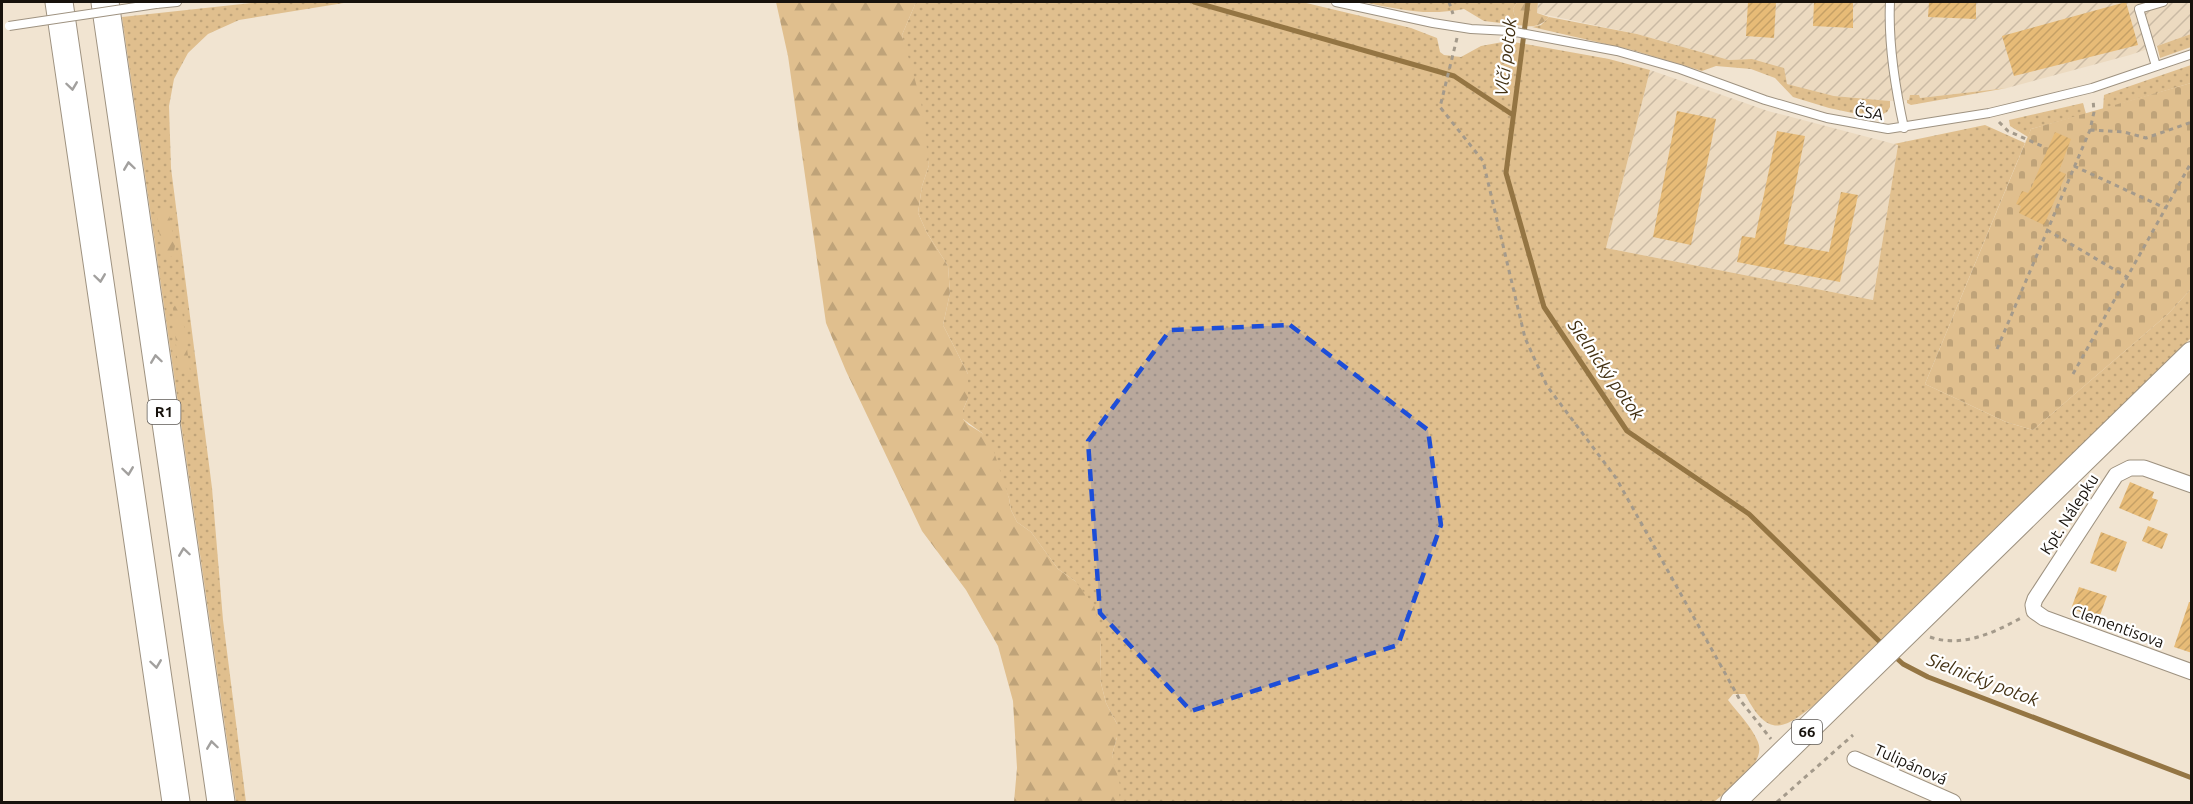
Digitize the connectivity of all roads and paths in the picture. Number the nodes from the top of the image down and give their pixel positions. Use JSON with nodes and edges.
{"nodes":[{"id":1,"x":59,"y":2,"type":"edge"},
{"id":2,"x":105,"y":2,"type":"edge"},
{"id":3,"x":177,"y":2,"type":"edge"},
{"id":4,"x":1336,"y":2,"type":"edge"},
{"id":5,"x":1890,"y":2,"type":"edge"},
{"id":6,"x":2163,"y":2,"type":"edge"},
{"id":7,"x":9,"y":26,"type":"dead end"},
{"id":8,"x":1460,"y":27,"type":"junction"},
{"id":9,"x":2192,"y":54,"type":"edge"},
{"id":10,"x":2156,"y":66,"type":"junction"},
{"id":11,"x":2092,"y":88,"type":"junction"},
{"id":12,"x":1989,"y":113,"type":"junction"},
{"id":13,"x":2192,"y":122,"type":"edge"},
{"id":14,"x":1904,"y":128,"type":"junction"},
{"id":15,"x":2090,"y":130,"type":"junction"},
{"id":16,"x":2044,"y":147,"type":"dead end"},
{"id":17,"x":2192,"y":161,"type":"edge"},
{"id":18,"x":2074,"y":166,"type":"junction"},
{"id":19,"x":2166,"y":208,"type":"junction"},
{"id":20,"x":2047,"y":230,"type":"junction"},
{"id":21,"x":2127,"y":277,"type":"junction"},
{"id":22,"x":1997,"y":349,"type":"dead end"},
{"id":23,"x":2192,"y":354,"type":"edge"},
{"id":24,"x":2073,"y":374,"type":"dead end"},
{"id":25,"x":2192,"y":485,"type":"edge"},
{"id":26,"x":2034,"y":611,"type":"junction"},
{"id":27,"x":1909,"y":631,"type":"junction"},
{"id":28,"x":2192,"y":672,"type":"edge"},
{"id":29,"x":1853,"y":735,"type":"dead end"},
{"id":30,"x":1784,"y":754,"type":"junction"},
{"id":31,"x":1855,"y":759,"type":"dead end"},
{"id":32,"x":176,"y":802,"type":"edge"},
{"id":33,"x":220,"y":802,"type":"edge"},
{"id":34,"x":1733,"y":802,"type":"edge"},
{"id":35,"x":1777,"y":802,"type":"edge"},
{"id":36,"x":1953,"y":802,"type":"edge"}],
"edges":[{"from":1,"to":32,"type":"highway","one_way":true},
{"from":33,"to":2,"type":"highway","number":"R1","one_way":true},
{"from":3,"to":7,"type":"lane","bridge":true},
{"from":4,"to":8,"type":"lane","name":"ČSA"},
{"from":5,"to":14,"type":"lane"},
{"from":6,"to":10,"type":"lane"},
{"from":8,"to":14,"type":"lane","name":"ČSA"},
{"from":8,"to":30,"type":"path"},
{"from":9,"to":10,"type":"lane","name":"ČSA"},
{"from":10,"to":11,"type":"lane","name":"ČSA"},
{"from":11,"to":12,"type":"lane","name":"ČSA"},
{"from":11,"to":15,"type":"path"},
{"from":12,"to":14,"type":"lane","name":"ČSA"},
{"from":12,"to":16,"type":"path"},
{"from":13,"to":15,"type":"path"},
{"from":15,"to":18,"type":"path"},
{"from":17,"to":19,"type":"path"},
{"from":18,"to":19,"type":"path"},
{"from":18,"to":20,"type":"path"},
{"from":19,"to":21,"type":"path"},
{"from":20,"to":21,"type":"path"},
{"from":20,"to":22,"type":"path"},
{"from":21,"to":24,"type":"path"},
{"from":23,"to":27,"type":"main road","number":"66"},
{"from":25,"to":26,"type":"street","name":"Kpt. Nálepku"},
{"from":26,"to":27,"type":"path"},
{"from":26,"to":28,"type":"street","name":"Clementisova"},
{"from":27,"to":30,"type":"main road","number":"66"},
{"from":29,"to":35,"type":"path"},
{"from":30,"to":34,"type":"main road","number":"66"},
{"from":31,"to":36,"type":"street","name":"Tulipánová"}]}
